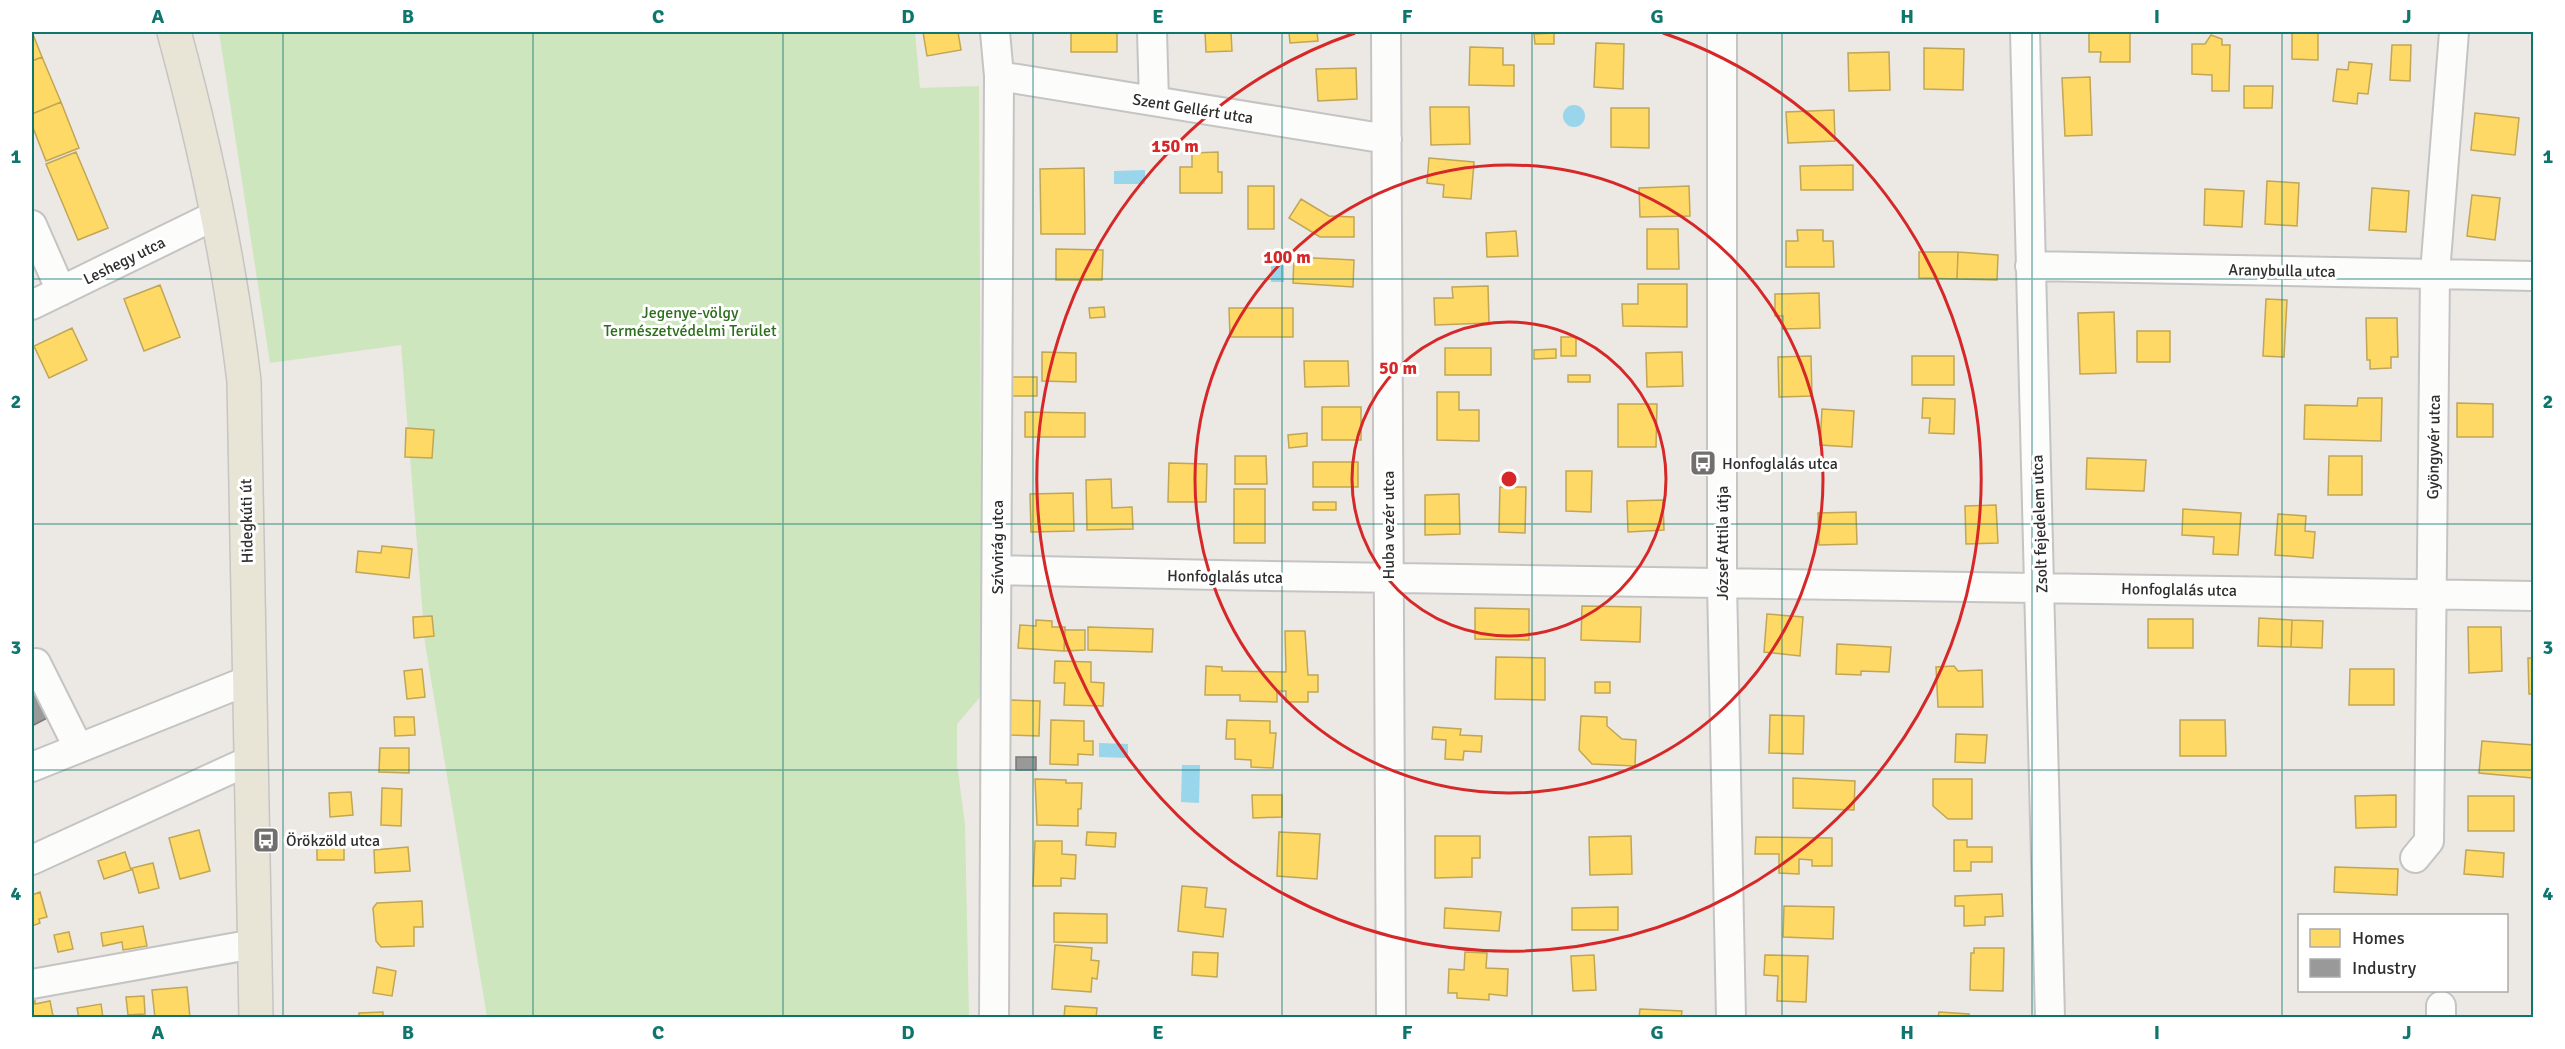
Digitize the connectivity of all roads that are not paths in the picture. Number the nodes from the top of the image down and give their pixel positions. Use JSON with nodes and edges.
{"nodes":[{"id":1,"x":174,"y":32,"type":"edge"},
{"id":2,"x":995,"y":32,"type":"edge"},
{"id":3,"x":1152,"y":32,"type":"edge"},
{"id":4,"x":1386,"y":32,"type":"edge"},
{"id":5,"x":1722,"y":32,"type":"edge"},
{"id":6,"x":2025,"y":32,"type":"edge"},
{"id":7,"x":2454,"y":32,"type":"edge"},
{"id":8,"x":999,"y":76,"type":"junction"},
{"id":9,"x":1154,"y":101,"type":"junction"},
{"id":10,"x":1388,"y":139,"type":"junction"},
{"id":11,"x":216,"y":215,"type":"junction"},
{"id":12,"x":32,"y":225,"type":"edge"},
{"id":13,"x":2030,"y":266,"type":"junction"},
{"id":14,"x":2435,"y":273,"type":"junction"},
{"id":15,"x":2534,"y":276,"type":"edge"},
{"id":16,"x":61,"y":291,"type":"junction"},
{"id":17,"x":32,"y":305,"type":"edge"},
{"id":18,"x":997,"y":570,"type":"junction"},
{"id":19,"x":1388,"y":580,"type":"junction"},
{"id":20,"x":1722,"y":583,"type":"junction"},
{"id":21,"x":2041,"y":587,"type":"junction"},
{"id":22,"x":2431,"y":594,"type":"junction"},
{"id":23,"x":2534,"y":596,"type":"edge"},
{"id":24,"x":36,"y":663,"type":"dead end"},
{"id":25,"x":249,"y":680,"type":"junction"},
{"id":26,"x":78,"y":747,"type":"junction"},
{"id":27,"x":251,"y":760,"type":"junction"},
{"id":28,"x":32,"y":767,"type":"edge"},
{"id":29,"x":2415,"y":858,"type":"dead end"},
{"id":30,"x":32,"y":860,"type":"edge"},
{"id":31,"x":254,"y":944,"type":"junction"},
{"id":32,"x":32,"y":984,"type":"edge"},
{"id":33,"x":256,"y":1017,"type":"edge"},
{"id":34,"x":994,"y":1017,"type":"edge"},
{"id":35,"x":1392,"y":1017,"type":"edge"},
{"id":36,"x":1731,"y":1017,"type":"edge"},
{"id":37,"x":2050,"y":1017,"type":"edge"}],
"edges":[{"from":1,"to":11,"type":"main road","name":"Hidegkúti út"},
{"from":2,"to":8,"type":"street","name":"Szívvirág utca"},
{"from":3,"to":9,"type":"street"},
{"from":4,"to":10,"type":"street","name":"Huba vezér utca"},
{"from":5,"to":20,"type":"street","name":"József Attila útja"},
{"from":6,"to":13,"type":"street","name":"Zsolt fejedelem utca"},
{"from":7,"to":14,"type":"street","name":"Gyöngyvér utca"},
{"from":8,"to":9,"type":"street","name":"Szent Gellért utca"},
{"from":8,"to":18,"type":"street","name":"Szívvirág utca"},
{"from":9,"to":10,"type":"street","name":"Szent Gellért utca"},
{"from":10,"to":19,"type":"street","name":"Huba vezér utca"},
{"from":11,"to":16,"type":"street","name":"Leshegy utca"},
{"from":11,"to":25,"type":"main road","name":"Hidegkúti út"},
{"from":12,"to":16,"type":"street"},
{"from":13,"to":14,"type":"street","name":"Aranybulla utca"},
{"from":13,"to":21,"type":"street","name":"Zsolt fejedelem utca"},
{"from":14,"to":15,"type":"street","name":"Aranybulla utca"},
{"from":14,"to":22,"type":"street","name":"Gyöngyvér utca"},
{"from":16,"to":17,"type":"street","name":"Leshegy utca"},
{"from":18,"to":19,"type":"street","name":"Honfoglalás utca"},
{"from":18,"to":34,"type":"street","name":"Szívvirág utca"},
{"from":19,"to":20,"type":"street","name":"Honfoglalás utca"},
{"from":19,"to":35,"type":"street","name":"Huba vezér utca"},
{"from":20,"to":21,"type":"street","name":"Honfoglalás utca"},
{"from":20,"to":36,"type":"street","name":"József Attila útja"},
{"from":21,"to":22,"type":"street","name":"Honfoglalás utca"},
{"from":21,"to":37,"type":"street","name":"Zsolt fejedelem utca"},
{"from":22,"to":23,"type":"street","name":"Honfoglalás utca"},
{"from":22,"to":29,"type":"street","name":"Gyöngyvér utca"},
{"from":24,"to":26,"type":"street"},
{"from":25,"to":26,"type":"street"},
{"from":25,"to":27,"type":"main road","name":"Hidegkúti út"},
{"from":26,"to":28,"type":"street"},
{"from":27,"to":30,"type":"street"},
{"from":27,"to":31,"type":"main road","name":"Hidegkúti út"},
{"from":31,"to":32,"type":"street"},
{"from":31,"to":33,"type":"main road","name":"Hidegkúti út"}]}
